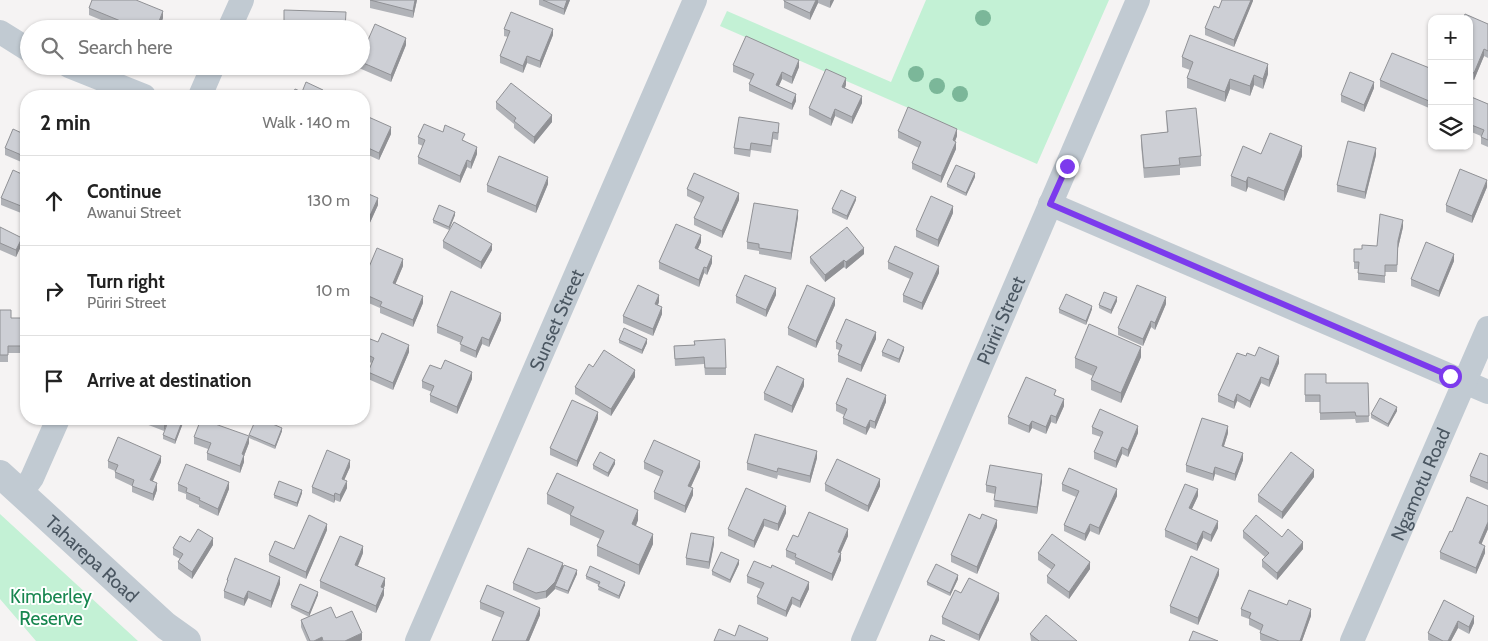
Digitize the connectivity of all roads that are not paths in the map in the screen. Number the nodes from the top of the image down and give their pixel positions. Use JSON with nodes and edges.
{"nodes":[{"id":1,"x":242,"y":0,"type":"edge"},
{"id":2,"x":695,"y":0,"type":"edge"},
{"id":3,"x":1138,"y":0,"type":"edge"},
{"id":4,"x":234,"y":20,"type":"edge"},
{"id":5,"x":0,"y":32,"type":"edge"},
{"id":6,"x":20,"y":44,"type":"edge"},
{"id":7,"x":92,"y":75,"type":"edge"},
{"id":8,"x":209,"y":75,"type":"edge"},
{"id":9,"x":129,"y":90,"type":"edge"},
{"id":10,"x":203,"y":90,"type":"edge"},
{"id":11,"x":1050,"y":204,"type":"junction"},
{"id":12,"x":1488,"y":328,"type":"edge"},
{"id":13,"x":1464,"y":382,"type":"junction"},
{"id":14,"x":1488,"y":392,"type":"edge"},
{"id":15,"x":55,"y":425,"type":"edge"},
{"id":16,"x":0,"y":474,"type":"edge"},
{"id":17,"x":21,"y":493,"type":"junction"},
{"id":18,"x":187,"y":641,"type":"edge"},
{"id":19,"x":417,"y":641,"type":"edge"},
{"id":20,"x":863,"y":641,"type":"edge"},
{"id":21,"x":1352,"y":641,"type":"edge"}],
"edges":[{"from":1,"to":4,"type":"street"},
{"from":2,"to":19,"type":"street","name":"Sunset Street"},
{"from":3,"to":11,"type":"street","name":"Pūriri Street"},
{"from":5,"to":6,"type":"street"},
{"from":7,"to":9,"type":"street"},
{"from":8,"to":10,"type":"street"},
{"from":11,"to":13,"type":"street"},
{"from":11,"to":20,"type":"street","name":"Pūriri Street"},
{"from":12,"to":13,"type":"street","name":"Ngamotu Road"},
{"from":13,"to":14,"type":"street"},
{"from":13,"to":21,"type":"street","name":"Ngamotu Road"},
{"from":15,"to":17,"type":"street"},
{"from":16,"to":17,"type":"street","name":"Taharepa Road"},
{"from":17,"to":18,"type":"street","name":"Taharepa Road"}]}
